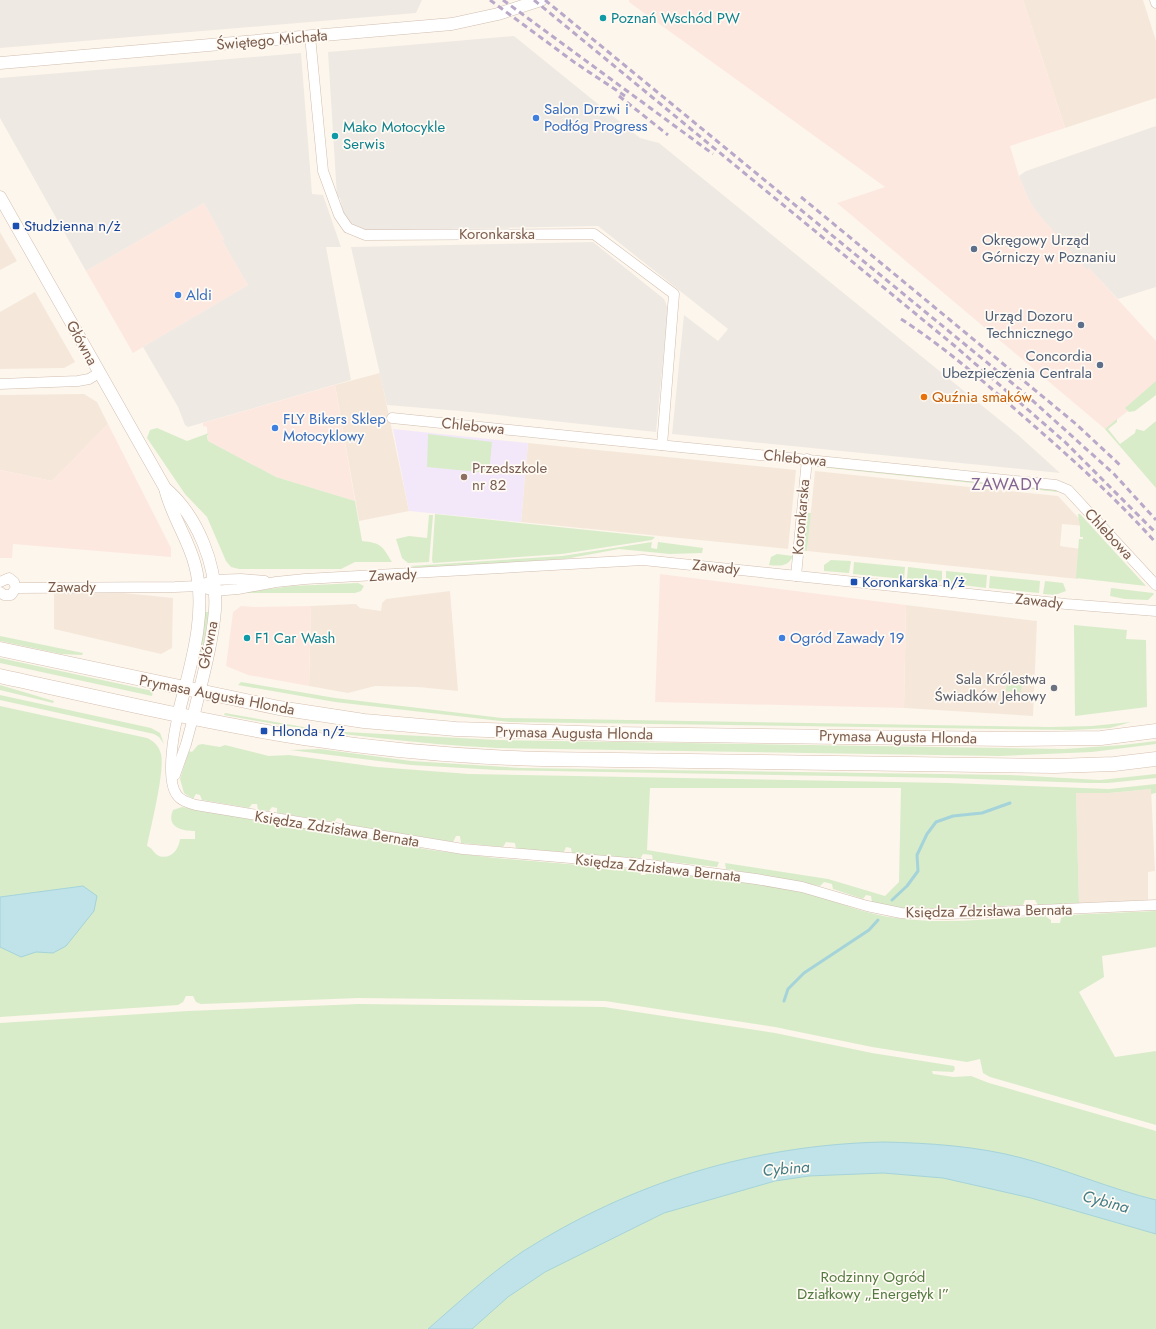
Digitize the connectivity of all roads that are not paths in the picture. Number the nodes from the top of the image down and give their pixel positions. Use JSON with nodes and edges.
{"nodes":[{"id":1,"x":541,"y":0,"type":"edge"},
{"id":2,"x":310,"y":36,"type":"junction"},
{"id":3,"x":0,"y":63,"type":"edge"},
{"id":4,"x":0,"y":197,"type":"edge"},
{"id":5,"x":99,"y":373,"type":"junction"},
{"id":6,"x":0,"y":384,"type":"edge"},
{"id":7,"x":392,"y":418,"type":"dead end"},
{"id":8,"x":662,"y":444,"type":"junction"},
{"id":9,"x":807,"y":459,"type":"junction"},
{"id":10,"x":165,"y":488,"type":"junction"},
{"id":11,"x":796,"y":576,"type":"junction"},
{"id":12,"x":0,"y":582,"type":"edge"},
{"id":13,"x":1156,"y":585,"type":"edge"},
{"id":14,"x":199,"y":586,"type":"junction"},
{"id":15,"x":214,"y":586,"type":"junction"},
{"id":16,"x":16,"y":588,"type":"junction"},
{"id":17,"x":0,"y":592,"type":"edge"},
{"id":18,"x":1156,"y":611,"type":"edge"},
{"id":19,"x":0,"y":649,"type":"edge"},
{"id":20,"x":0,"y":676,"type":"edge"},
{"id":21,"x":184,"y":689,"type":"junction"},
{"id":22,"x":199,"y":692,"type":"junction"},
{"id":23,"x":178,"y":715,"type":"junction"},
{"id":24,"x":192,"y":718,"type":"junction"},
{"id":25,"x":1156,"y":732,"type":"edge"},
{"id":26,"x":1156,"y":759,"type":"edge"},
{"id":27,"x":172,"y":782,"type":"junction"},
{"id":28,"x":1156,"y":905,"type":"edge"}],
"edges":[{"from":1,"to":2,"type":"street","name":"Świętego Michała"},
{"from":2,"to":3,"type":"street","name":"Świętego Michała"},
{"from":2,"to":8,"type":"street","name":"Koronkarska"},
{"from":4,"to":5,"type":"street","name":"Główna"},
{"from":5,"to":6,"type":"street"},
{"from":5,"to":10,"type":"street","name":"Główna"},
{"from":7,"to":8,"type":"street","name":"Chlebowa"},
{"from":8,"to":9,"type":"street","name":"Chlebowa"},
{"from":9,"to":11,"type":"street","name":"Koronkarska"},
{"from":9,"to":13,"type":"street","name":"Chlebowa"},
{"from":10,"to":14,"type":"street","name":"Główna"},
{"from":10,"to":15,"type":"street","name":"Główna"},
{"from":11,"to":15,"type":"street","name":"Zawady"},
{"from":11,"to":18,"type":"street","name":"Zawady"},
{"from":12,"to":16,"type":"street","name":"Zawady"},
{"from":14,"to":15,"type":"street","name":"Zawady"},
{"from":14,"to":16,"type":"street","name":"Zawady"},
{"from":14,"to":21,"type":"street","name":"Główna"},
{"from":15,"to":22,"type":"street","name":"Główna"},
{"from":16,"to":17,"type":"street","name":"Zawady"},
{"from":19,"to":21,"type":"main road","name":"Prymasa Augusta Hlonda"},
{"from":20,"to":23,"type":"main road","name":"Prymasa Augusta Hlonda"},
{"from":21,"to":22,"type":"main road","name":"Prymasa Augusta Hlonda"},
{"from":21,"to":23,"type":"street","name":"Główna"},
{"from":22,"to":24,"type":"street","name":"Główna"},
{"from":22,"to":25,"type":"main road","name":"Prymasa Augusta Hlonda"},
{"from":23,"to":24,"type":"main road","name":"Prymasa Augusta Hlonda"},
{"from":23,"to":27,"type":"street"},
{"from":24,"to":26,"type":"main road","name":"Prymasa Augusta Hlonda"},
{"from":24,"to":27,"type":"street"},
{"from":27,"to":28,"type":"street","name":"Księdza Zdzisława Bernata"}]}
